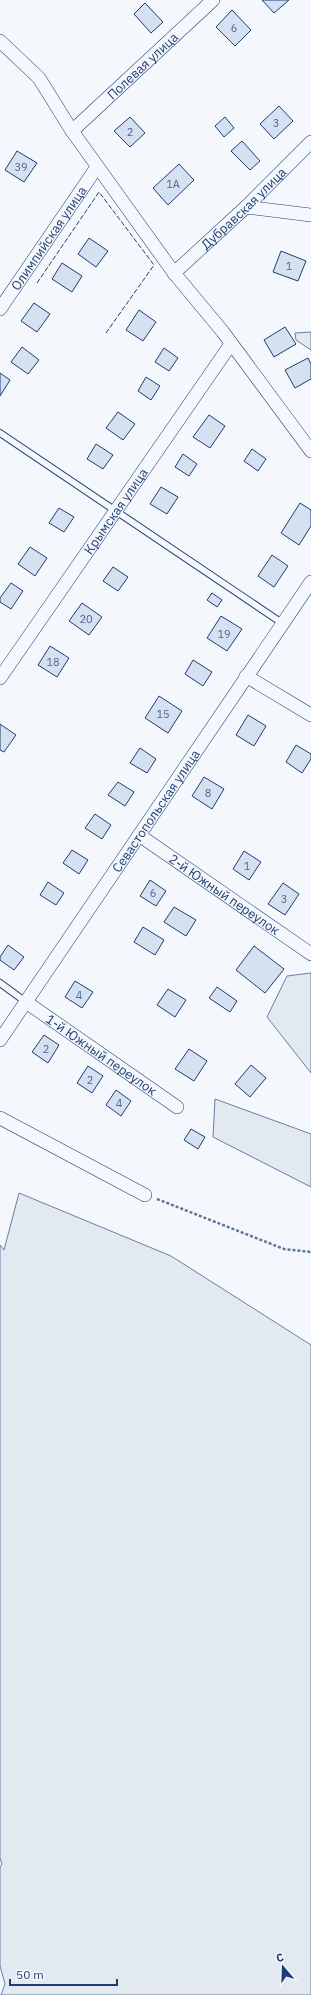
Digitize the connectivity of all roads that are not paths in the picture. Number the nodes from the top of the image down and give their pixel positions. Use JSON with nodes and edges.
{"nodes":[{"id":1,"x":214,"y":0,"type":"edge"},
{"id":2,"x":0,"y":41,"type":"edge"},
{"id":3,"x":72,"y":131,"type":"junction"},
{"id":4,"x":311,"y":142,"type":"edge"},
{"id":5,"x":97,"y":167,"type":"junction"},
{"id":6,"x":246,"y":207,"type":"junction"},
{"id":7,"x":311,"y":215,"type":"edge"},
{"id":8,"x":174,"y":273,"type":"junction"},
{"id":9,"x":0,"y":309,"type":"edge"},
{"id":10,"x":232,"y":344,"type":"junction"},
{"id":11,"x":0,"y":434,"type":"edge"},
{"id":12,"x":311,"y":451,"type":"edge"},
{"id":13,"x":116,"y":512,"type":"junction"},
{"id":14,"x":311,"y":582,"type":"edge"},
{"id":15,"x":282,"y":623,"type":"junction"},
{"id":16,"x":246,"y":676,"type":"junction"},
{"id":17,"x":0,"y":678,"type":"edge"},
{"id":18,"x":311,"y":716,"type":"edge"},
{"id":19,"x":139,"y":835,"type":"junction"},
{"id":20,"x":311,"y":954,"type":"edge"},
{"id":21,"x":0,"y":983,"type":"edge"},
{"id":22,"x":26,"y":1002,"type":"junction"},
{"id":23,"x":0,"y":1040,"type":"edge"},
{"id":24,"x":177,"y":1107,"type":"dead end"},
{"id":25,"x":0,"y":1118,"type":"edge"},
{"id":26,"x":145,"y":1194,"type":"road end"}],
"edges":[{"from":1,"to":3,"type":"street","name":"Полевая улица"},
{"from":2,"to":3,"type":"street"},
{"from":3,"to":5,"type":"street"},
{"from":4,"to":6,"type":"street","name":"Дубравская улица"},
{"from":5,"to":8,"type":"street"},
{"from":5,"to":9,"type":"street","name":"Олимпийская улица"},
{"from":6,"to":7,"type":"street"},
{"from":6,"to":8,"type":"street","name":"Дубравская улица"},
{"from":8,"to":10,"type":"street"},
{"from":10,"to":12,"type":"street"},
{"from":10,"to":13,"type":"street","name":"Крымская улица"},
{"from":11,"to":13,"type":"lane"},
{"from":13,"to":15,"type":"lane"},
{"from":13,"to":17,"type":"street","name":"Крымская улица"},
{"from":14,"to":15,"type":"street","name":"Севастопольская улица"},
{"from":15,"to":16,"type":"street","name":"Севастопольская улица"},
{"from":16,"to":18,"type":"street"},
{"from":16,"to":19,"type":"street","name":"Севастопольская улица"},
{"from":19,"to":20,"type":"street","name":"2-й Южный переулок"},
{"from":19,"to":22,"type":"street","name":"Севастопольская улица"},
{"from":21,"to":22,"type":"lane"},
{"from":22,"to":23,"type":"street","name":"Севастопольская улица"},
{"from":22,"to":24,"type":"street","name":"1-й Южный переулок"},
{"from":25,"to":26,"type":"street"}]}
